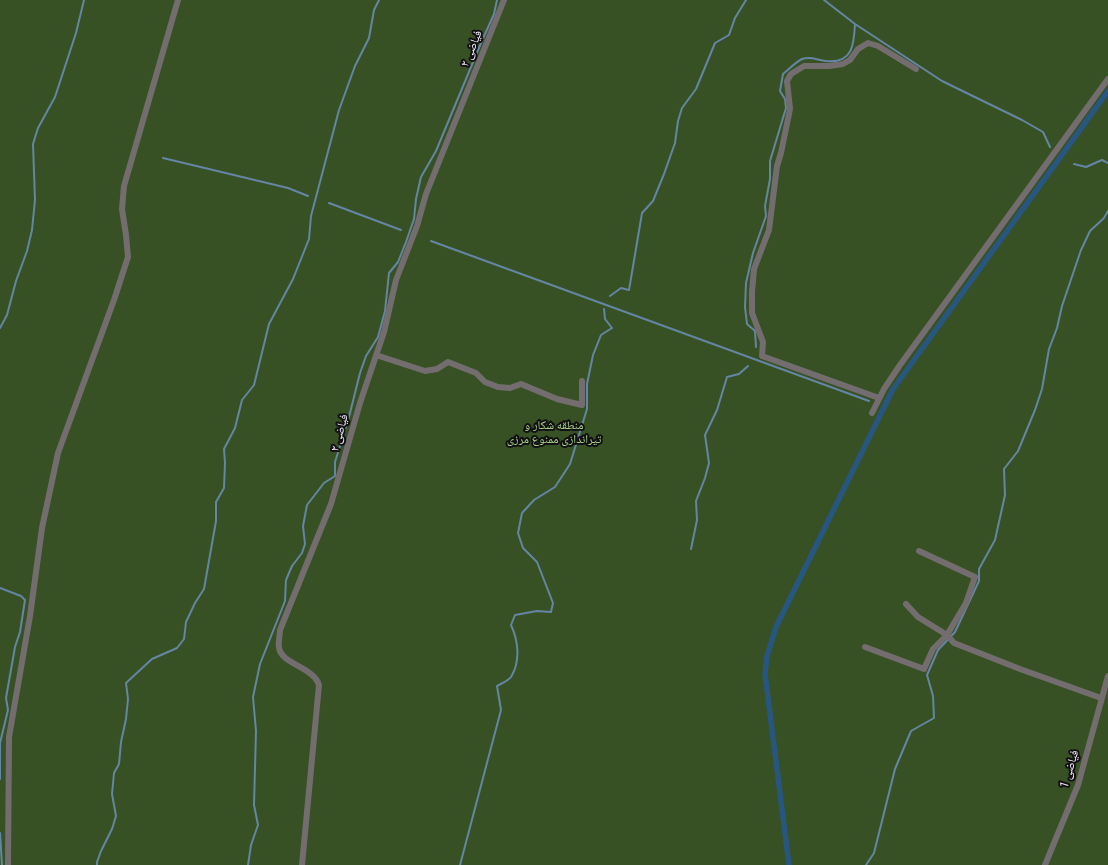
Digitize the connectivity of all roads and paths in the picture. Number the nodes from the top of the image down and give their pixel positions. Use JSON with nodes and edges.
{"nodes":[{"id":1,"x":178,"y":0,"type":"edge"},
{"id":2,"x":504,"y":0,"type":"edge"},
{"id":3,"x":916,"y":69,"type":"dead end"},
{"id":4,"x":1108,"y":79,"type":"edge"},
{"id":5,"x":376,"y":355,"type":"junction"},
{"id":6,"x":582,"y":381,"type":"dead end"},
{"id":7,"x":879,"y":398,"type":"junction"},
{"id":8,"x":872,"y":413,"type":"dead end"},
{"id":9,"x":919,"y":551,"type":"dead end"},
{"id":10,"x":906,"y":604,"type":"dead end"},
{"id":11,"x":949,"y":637,"type":"junction"},
{"id":12,"x":865,"y":647,"type":"dead end"},
{"id":13,"x":1108,"y":676,"type":"edge"},
{"id":14,"x":1101,"y":698,"type":"junction"},
{"id":15,"x":8,"y":865,"type":"edge"},
{"id":16,"x":302,"y":865,"type":"edge"},
{"id":17,"x":1045,"y":865,"type":"edge"}],
"edges":[{"from":1,"to":15,"type":"street"},
{"from":2,"to":5,"type":"street","name":"فیاضی ۲"},
{"from":3,"to":7,"type":"street"},
{"from":4,"to":7,"type":"street"},
{"from":5,"to":6,"type":"street"},
{"from":5,"to":16,"type":"street","name":"فیاضی ۲"},
{"from":7,"to":8,"type":"street"},
{"from":9,"to":11,"type":"street"},
{"from":10,"to":11,"type":"street"},
{"from":11,"to":12,"type":"street"},
{"from":11,"to":14,"type":"street"},
{"from":13,"to":14,"type":"street","name":"فیاضی 1"},
{"from":14,"to":17,"type":"street","name":"فیاضی 1"}]}
